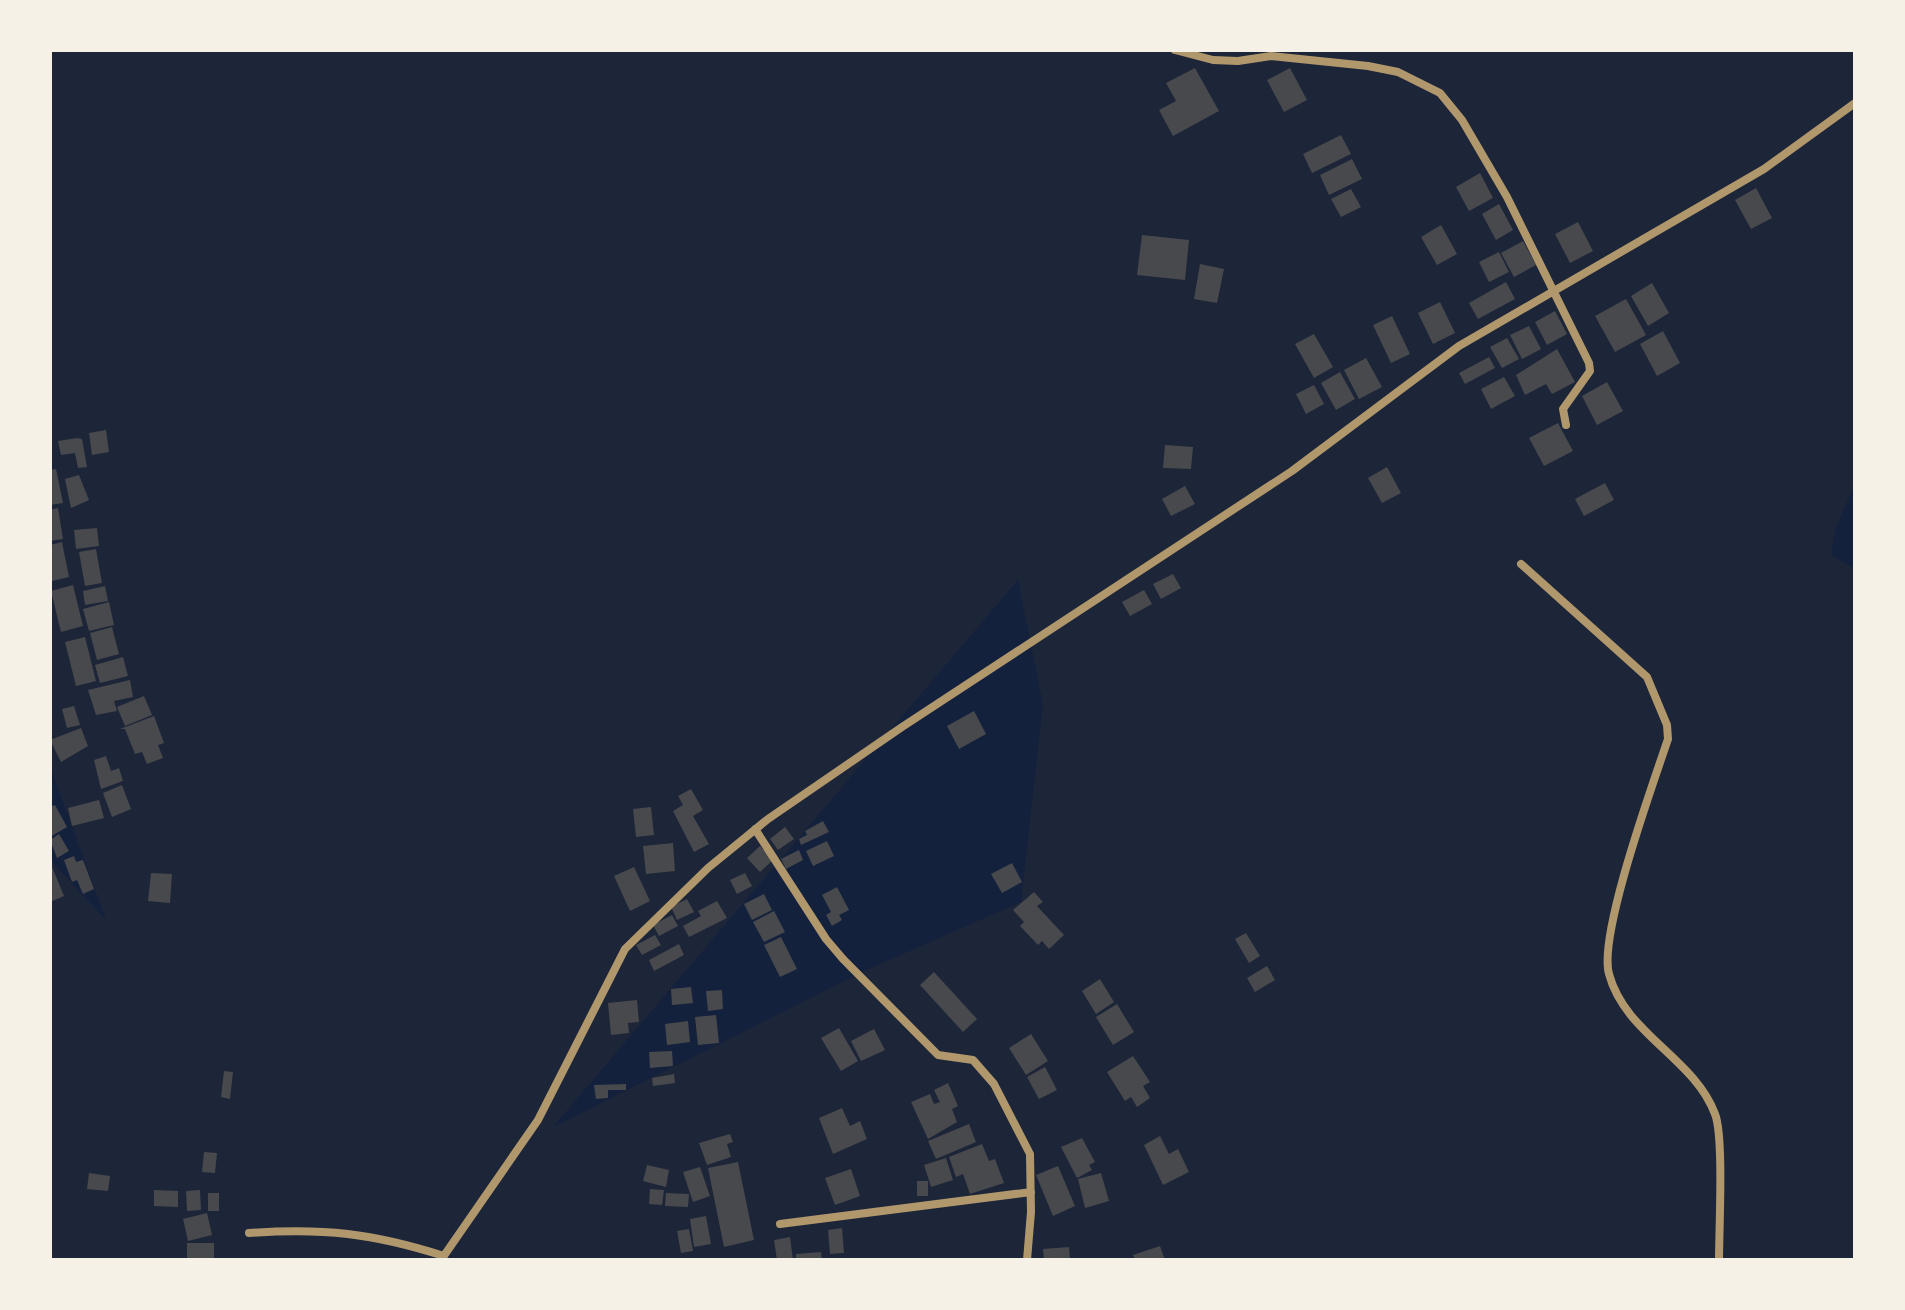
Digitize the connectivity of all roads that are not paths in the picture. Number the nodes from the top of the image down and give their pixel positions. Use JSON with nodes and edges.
{"nodes":[{"id":1,"x":1175,"y":50,"type":"edge"},
{"id":2,"x":1855,"y":103,"type":"edge"},
{"id":3,"x":1555,"y":289,"type":"junction"},
{"id":4,"x":1566,"y":425,"type":"dead end"},
{"id":5,"x":1521,"y":564,"type":"dead end"},
{"id":6,"x":755,"y":829,"type":"junction"},
{"id":7,"x":1031,"y":1192,"type":"junction"},
{"id":8,"x":780,"y":1224,"type":"dead end"},
{"id":9,"x":249,"y":1233,"type":"dead end"},
{"id":10,"x":442,"y":1258,"type":"edge"},
{"id":11,"x":1027,"y":1260,"type":"edge"},
{"id":12,"x":1719,"y":1260,"type":"edge"}],
"edges":[{"from":1,"to":3,"type":"street"},
{"from":2,"to":3,"type":"street"},
{"from":3,"to":4,"type":"street"},
{"from":3,"to":6,"type":"street"},
{"from":5,"to":12,"type":"street"},
{"from":6,"to":7,"type":"street"},
{"from":6,"to":10,"type":"street"},
{"from":7,"to":8,"type":"street"},
{"from":7,"to":11,"type":"street"},
{"from":9,"to":10,"type":"street"}]}
